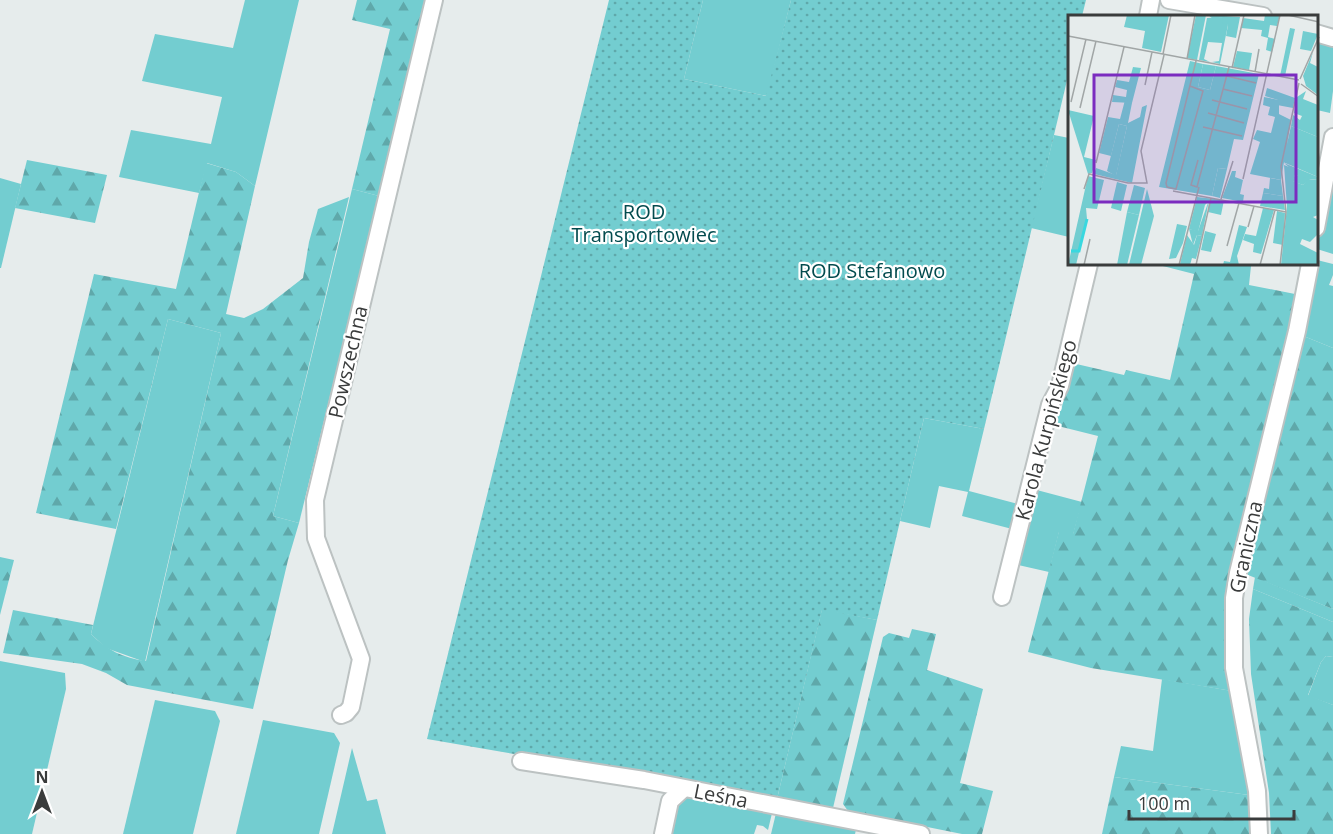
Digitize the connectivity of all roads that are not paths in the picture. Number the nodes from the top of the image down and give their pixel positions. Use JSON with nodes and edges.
{"nodes":[{"id":1,"x":434,"y":0,"type":"edge"},
{"id":2,"x":1151,"y":0,"type":"edge"},
{"id":3,"x":1169,"y":0,"type":"edge"},
{"id":4,"x":1148,"y":15,"type":"edge"},
{"id":5,"x":1257,"y":15,"type":"edge"},
{"id":6,"x":1318,"y":24,"type":"edge"},
{"id":7,"x":1333,"y":27,"type":"edge"},
{"id":8,"x":1318,"y":33,"type":"edge"},
{"id":9,"x":1333,"y":38,"type":"edge"},
{"id":10,"x":1333,"y":136,"type":"edge"},
{"id":11,"x":1318,"y":222,"type":"edge"},
{"id":12,"x":1089,"y":266,"type":"edge"},
{"id":13,"x":1310,"y":266,"type":"edge"},
{"id":14,"x":1002,"y":597,"type":"dead end"},
{"id":15,"x":341,"y":715,"type":"dead end"},
{"id":16,"x":521,"y":761,"type":"dead end"},
{"id":17,"x":683,"y":789,"type":"junction"},
{"id":18,"x":663,"y":834,"type":"edge"},
{"id":19,"x":921,"y":834,"type":"edge"},
{"id":20,"x":1259,"y":834,"type":"edge"}],
"edges":[{"from":1,"to":15,"type":"street","name":"Powszechna"},
{"from":2,"to":4,"type":"street"},
{"from":3,"to":5,"type":"street"},
{"from":6,"to":7,"type":"street"},
{"from":8,"to":9,"type":"street"},
{"from":10,"to":11,"type":"street"},
{"from":12,"to":14,"type":"street","name":"Karola Kurpińskiego"},
{"from":13,"to":20,"type":"street","name":"Graniczna"},
{"from":16,"to":17,"type":"street","name":"Leśna"},
{"from":17,"to":18,"type":"street"},
{"from":17,"to":19,"type":"street","name":"Leśna"}]}
